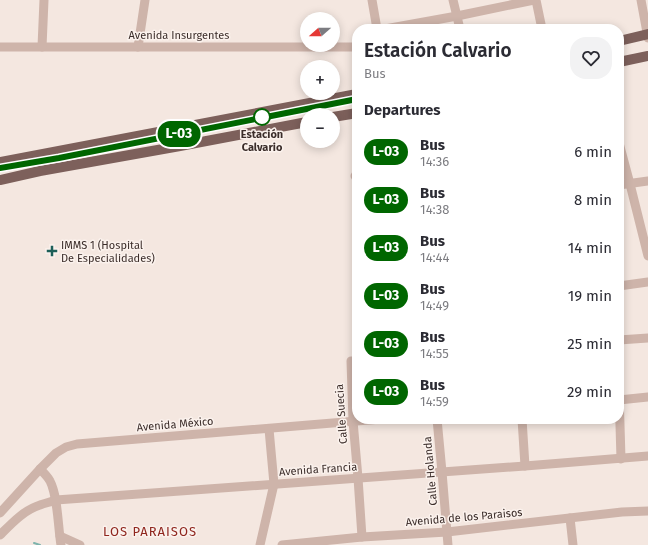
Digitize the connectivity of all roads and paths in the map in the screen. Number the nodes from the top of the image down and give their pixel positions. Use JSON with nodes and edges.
{"nodes":[{"id":1,"x":44,"y":0,"type":"edge"},
{"id":2,"x":145,"y":0,"type":"edge"},
{"id":3,"x":372,"y":0,"type":"edge"},
{"id":4,"x":454,"y":0,"type":"edge"},
{"id":5,"x":535,"y":0,"type":"edge"},
{"id":6,"x":641,"y":0,"type":"edge"},
{"id":7,"x":457,"y":16,"type":"junction"},
{"id":8,"x":377,"y":24,"type":"edge"},
{"id":9,"x":413,"y":24,"type":"edge"},
{"id":10,"x":459,"y":24,"type":"edge"},
{"id":11,"x":541,"y":24,"type":"edge"},
{"id":12,"x":648,"y":35,"type":"edge"},
{"id":13,"x":648,"y":38,"type":"edge"},
{"id":14,"x":624,"y":40,"type":"edge"},
{"id":15,"x":42,"y":46,"type":"junction"},
{"id":16,"x":138,"y":46,"type":"junction"},
{"id":17,"x":0,"y":47,"type":"edge"},
{"id":18,"x":352,"y":47,"type":"edge"},
{"id":19,"x":648,"y":56,"type":"edge"},
{"id":20,"x":624,"y":61,"type":"edge"},
{"id":21,"x":352,"y":95,"type":"edge"},
{"id":22,"x":352,"y":114,"type":"edge"},
{"id":23,"x":340,"y":116,"type":"edge"},
{"id":24,"x":300,"y":123,"type":"edge"},
{"id":25,"x":0,"y":162,"type":"edge"},
{"id":26,"x":624,"y":162,"type":"edge"},
{"id":27,"x":0,"y":180,"type":"edge"},
{"id":28,"x":648,"y":181,"type":"edge"},
{"id":29,"x":630,"y":184,"type":"junction"},
{"id":30,"x":624,"y":185,"type":"edge"},
{"id":31,"x":648,"y":256,"type":"edge"},
{"id":32,"x":648,"y":282,"type":"edge"},
{"id":33,"x":624,"y":285,"type":"edge"},
{"id":34,"x":648,"y":338,"type":"edge"},
{"id":35,"x":624,"y":340,"type":"edge"},
{"id":36,"x":624,"y":397,"type":"edge"},
{"id":37,"x":648,"y":397,"type":"edge"},
{"id":38,"x":352,"y":421,"type":"edge"},
{"id":39,"x":353,"y":424,"type":"edge"},
{"id":40,"x":437,"y":424,"type":"edge"},
{"id":41,"x":522,"y":424,"type":"edge"},
{"id":42,"x":620,"y":424,"type":"edge"},
{"id":43,"x":268,"y":429,"type":"junction"},
{"id":44,"x":648,"y":456,"type":"edge"},
{"id":45,"x":622,"y":459,"type":"junction"},
{"id":46,"x":525,"y":466,"type":"junction"},
{"id":47,"x":40,"y":469,"type":"junction"},
{"id":48,"x":442,"y":472,"type":"junction"},
{"id":49,"x":358,"y":478,"type":"junction"},
{"id":50,"x":274,"y":484,"type":"junction"},
{"id":51,"x":56,"y":500,"type":"junction"},
{"id":52,"x":648,"y":511,"type":"edge"},
{"id":53,"x":0,"y":513,"type":"edge"},
{"id":54,"x":570,"y":518,"type":"junction"},
{"id":55,"x":447,"y":532,"type":"junction"},
{"id":56,"x":0,"y":535,"type":"edge"},
{"id":57,"x":362,"y":537,"type":"junction"},
{"id":58,"x":60,"y":541,"type":"edge"},
{"id":59,"x":320,"y":543,"type":"edge"},
{"id":60,"x":80,"y":545,"type":"edge"},
{"id":61,"x":260,"y":545,"type":"edge"},
{"id":62,"x":282,"y":545,"type":"edge"},
{"id":63,"x":448,"y":545,"type":"edge"},
{"id":64,"x":572,"y":545,"type":"edge"}],
"edges":[{"from":1,"to":15,"type":"street"},
{"from":2,"to":16,"type":"street"},
{"from":3,"to":8,"type":"street"},
{"from":4,"to":7,"type":"street"},
{"from":5,"to":7,"type":"street"},
{"from":5,"to":11,"type":"street"},
{"from":6,"to":12,"type":"street"},
{"from":7,"to":9,"type":"street"},
{"from":7,"to":10,"type":"street"},
{"from":12,"to":13,"type":"street"},
{"from":12,"to":14,"type":"main road"},
{"from":15,"to":16,"type":"street","name":"Avenida Insurgentes"},
{"from":15,"to":17,"type":"street","name":"Avenida Insurgentes"},
{"from":16,"to":18,"type":"street","name":"Avenida Insurgentes"},
{"from":19,"to":20,"type":"main road"},
{"from":21,"to":25,"type":"main road"},
{"from":22,"to":23,"type":"main road"},
{"from":24,"to":27,"type":"main road"},
{"from":26,"to":29,"type":"street"},
{"from":28,"to":29,"type":"street"},
{"from":29,"to":30,"type":"street"},
{"from":29,"to":31,"type":"street"},
{"from":32,"to":33,"type":"street"},
{"from":34,"to":35,"type":"street"},
{"from":36,"to":37,"type":"street"},
{"from":38,"to":43,"type":"street","name":"Avenida México"},
{"from":39,"to":49,"type":"street","name":"Calle Suecia"},
{"from":40,"to":48,"type":"street","name":"Calle Holanda"},
{"from":41,"to":46,"type":"street"},
{"from":42,"to":45,"type":"street"},
{"from":43,"to":47,"type":"street","name":"Avenida México"},
{"from":43,"to":50,"type":"street"},
{"from":44,"to":45,"type":"street","name":"Avenida Francia"},
{"from":45,"to":46,"type":"street","name":"Avenida Francia"},
{"from":46,"to":48,"type":"street","name":"Avenida Francia"},
{"from":47,"to":51,"type":"street"},
{"from":47,"to":53,"type":"street","name":"Avenida México"},
{"from":48,"to":49,"type":"street","name":"Avenida Francia"},
{"from":48,"to":55,"type":"street","name":"Calle Holanda"},
{"from":49,"to":50,"type":"street","name":"Avenida Francia"},
{"from":49,"to":57,"type":"street","name":"Calle Suecia"},
{"from":50,"to":51,"type":"street","name":"Avenida Francia"},
{"from":50,"to":61,"type":"street"},
{"from":51,"to":56,"type":"street","name":"Avenida Francia"},
{"from":51,"to":58,"type":"street"},
{"from":52,"to":54,"type":"street","name":"Avenida de los Paraisos"},
{"from":54,"to":55,"type":"street","name":"Avenida de los Paraisos"},
{"from":54,"to":64,"type":"street"},
{"from":55,"to":57,"type":"street","name":"Avenida de los Paraisos"},
{"from":55,"to":63,"type":"street","name":"Calle Holanda"},
{"from":57,"to":59,"type":"street","name":"Avenida de los Paraisos"},
{"from":58,"to":60,"type":"street"},
{"from":59,"to":62,"type":"street","name":"Avenida de los Paraisos"}]}
